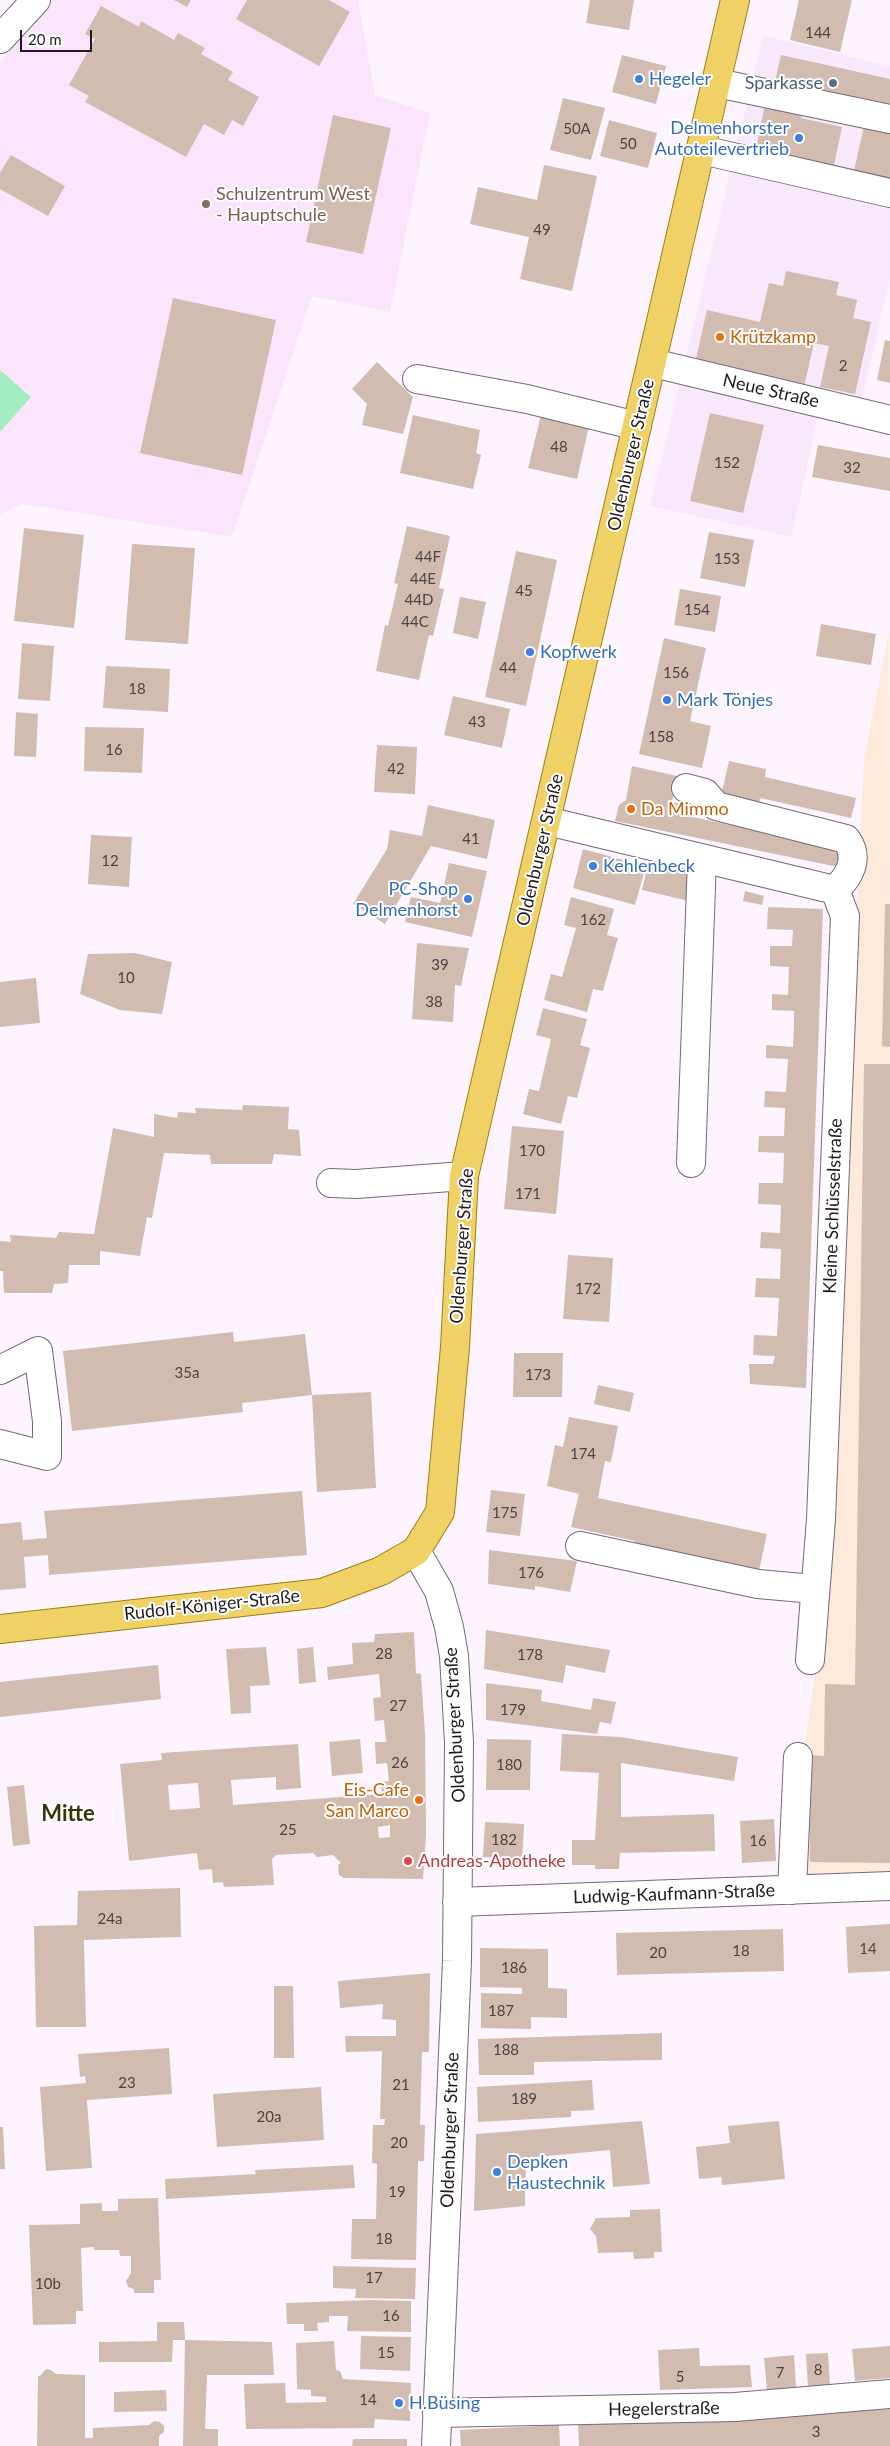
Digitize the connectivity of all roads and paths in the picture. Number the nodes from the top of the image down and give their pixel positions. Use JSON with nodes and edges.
{"nodes":[{"id":1,"x":36,"y":0,"type":"edge"},
{"id":2,"x":735,"y":0,"type":"edge"},
{"id":3,"x":0,"y":39,"type":"edge"},
{"id":4,"x":717,"y":82,"type":"junction"},
{"id":5,"x":890,"y":119,"type":"edge"},
{"id":6,"x":702,"y":150,"type":"junction"},
{"id":7,"x":890,"y":193,"type":"edge"},
{"id":8,"x":653,"y":363,"type":"junction"},
{"id":9,"x":417,"y":379,"type":"dead end"},
{"id":10,"x":890,"y":420,"type":"edge"},
{"id":11,"x":638,"y":426,"type":"junction"},
{"id":12,"x":686,"y":788,"type":"dead end"},
{"id":13,"x":547,"y":821,"type":"junction"},
{"id":14,"x":702,"y":859,"type":"junction"},
{"id":15,"x":835,"y":890,"type":"junction"},
{"id":16,"x":690,"y":1163,"type":"dead end"},
{"id":17,"x":464,"y":1176,"type":"junction"},
{"id":18,"x":331,"y":1183,"type":"dead end"},
{"id":19,"x":0,"y":1370,"type":"edge"},
{"id":20,"x":0,"y":1444,"type":"edge"},
{"id":21,"x":580,"y":1546,"type":"dead end"},
{"id":22,"x":416,"y":1551,"type":"junction"},
{"id":23,"x":814,"y":1589,"type":"junction"},
{"id":24,"x":0,"y":1629,"type":"edge"},
{"id":25,"x":810,"y":1660,"type":"dead end"},
{"id":26,"x":798,"y":1757,"type":"dead end"},
{"id":27,"x":890,"y":1886,"type":"edge"},
{"id":28,"x":792,"y":1890,"type":"junction"},
{"id":29,"x":457,"y":1902,"type":"junction"},
{"id":30,"x":890,"y":2394,"type":"edge"},
{"id":31,"x":437,"y":2413,"type":"junction"},
{"id":32,"x":436,"y":2446,"type":"edge"}],
"edges":[{"from":1,"to":3,"type":"street"},
{"from":2,"to":4,"type":"main road","name":"Oldenburger Straße"},
{"from":4,"to":5,"type":"street"},
{"from":4,"to":6,"type":"main road","name":"Oldenburger Straße"},
{"from":6,"to":7,"type":"street"},
{"from":6,"to":8,"type":"main road","name":"Oldenburger Straße"},
{"from":8,"to":10,"type":"street","name":"Neue Straße"},
{"from":8,"to":11,"type":"main road","name":"Oldenburger Straße"},
{"from":9,"to":11,"type":"street"},
{"from":11,"to":13,"type":"main road","name":"Oldenburger Straße"},
{"from":12,"to":15,"type":"street"},
{"from":13,"to":14,"type":"street"},
{"from":13,"to":17,"type":"main road","name":"Oldenburger Straße"},
{"from":14,"to":15,"type":"street"},
{"from":14,"to":16,"type":"street"},
{"from":15,"to":23,"type":"street","name":"Kleine Schlüsselstraße"},
{"from":17,"to":18,"type":"street"},
{"from":17,"to":22,"type":"main road","name":"Oldenburger Straße"},
{"from":19,"to":20,"type":"street"},
{"from":21,"to":23,"type":"street"},
{"from":22,"to":24,"type":"main road","name":"Rudolf-Königer-Straße"},
{"from":22,"to":29,"type":"street","name":"Oldenburger Straße"},
{"from":23,"to":25,"type":"street","name":"Kleine Schlüsselstraße"},
{"from":26,"to":28,"type":"street"},
{"from":27,"to":28,"type":"street","name":"Ludwig-Kaufmann-Straße"},
{"from":28,"to":29,"type":"street","name":"Ludwig-Kaufmann-Straße"},
{"from":29,"to":31,"type":"street","name":"Oldenburger Straße"},
{"from":30,"to":31,"type":"street","name":"Hegelerstraße"},
{"from":31,"to":32,"type":"street","name":"Oldenburger Straße"}]}
